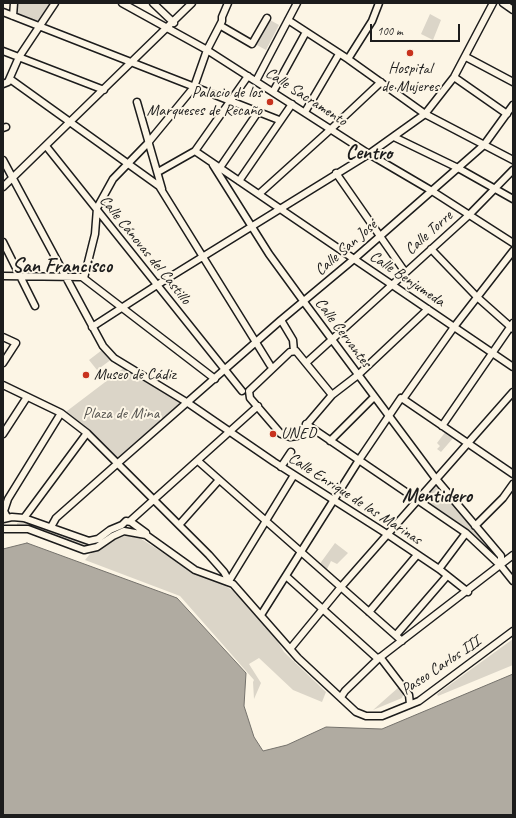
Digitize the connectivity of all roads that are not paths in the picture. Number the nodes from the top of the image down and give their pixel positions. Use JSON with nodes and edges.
{"nodes":[{"id":1,"x":14,"y":3,"type":"edge"},
{"id":2,"x":55,"y":3,"type":"edge"},
{"id":3,"x":122,"y":3,"type":"edge"},
{"id":4,"x":153,"y":3,"type":"edge"},
{"id":5,"x":192,"y":3,"type":"edge"},
{"id":6,"x":228,"y":3,"type":"edge"},
{"id":7,"x":297,"y":3,"type":"edge"},
{"id":8,"x":378,"y":3,"type":"edge"},
{"id":9,"x":493,"y":3,"type":"edge"},
{"id":10,"x":503,"y":3,"type":"edge"},
{"id":11,"x":513,"y":10,"type":"edge"},
{"id":12,"x":3,"y":12,"type":"edge"},
{"id":13,"x":13,"y":16,"type":"junction"},
{"id":14,"x":267,"y":18,"type":"dead end"},
{"id":15,"x":288,"y":20,"type":"junction"},
{"id":16,"x":174,"y":23,"type":"junction"},
{"id":17,"x":39,"y":26,"type":"junction"},
{"id":18,"x":221,"y":26,"type":"junction"},
{"id":19,"x":169,"y":28,"type":"junction"},
{"id":20,"x":306,"y":32,"type":"junction"},
{"id":21,"x":207,"y":50,"type":"junction"},
{"id":22,"x":3,"y":51,"type":"edge"},
{"id":23,"x":340,"y":54,"type":"junction"},
{"id":24,"x":19,"y":57,"type":"junction"},
{"id":25,"x":466,"y":57,"type":"junction"},
{"id":26,"x":348,"y":59,"type":"junction"},
{"id":27,"x":132,"y":62,"type":"junction"},
{"id":28,"x":248,"y":76,"type":"junction"},
{"id":29,"x":454,"y":77,"type":"junction"},
{"id":30,"x":10,"y":79,"type":"junction"},
{"id":31,"x":256,"y":81,"type":"junction"},
{"id":32,"x":381,"y":82,"type":"junction"},
{"id":33,"x":513,"y":82,"type":"edge"},
{"id":34,"x":3,"y":84,"type":"edge"},
{"id":35,"x":194,"y":87,"type":"junction"},
{"id":36,"x":104,"y":90,"type":"junction"},
{"id":37,"x":273,"y":92,"type":"junction"},
{"id":38,"x":230,"y":101,"type":"junction"},
{"id":39,"x":137,"y":102,"type":"dead end"},
{"id":40,"x":292,"y":104,"type":"junction"},
{"id":41,"x":513,"y":105,"type":"edge"},
{"id":42,"x":258,"y":112,"type":"junction"},
{"id":43,"x":305,"y":112,"type":"junction"},
{"id":44,"x":425,"y":114,"type":"junction"},
{"id":45,"x":507,"y":114,"type":"junction"},
{"id":46,"x":279,"y":120,"type":"junction"},
{"id":47,"x":70,"y":122,"type":"junction"},
{"id":48,"x":331,"y":130,"type":"junction"},
{"id":49,"x":394,"y":137,"type":"junction"},
{"id":50,"x":147,"y":144,"type":"junction"},
{"id":51,"x":484,"y":145,"type":"junction"},
{"id":52,"x":46,"y":146,"type":"junction"},
{"id":53,"x":195,"y":151,"type":"junction"},
{"id":54,"x":369,"y":154,"type":"junction"},
{"id":55,"x":3,"y":160,"type":"edge"},
{"id":56,"x":513,"y":160,"type":"edge"},
{"id":57,"x":128,"y":165,"type":"junction"},
{"id":58,"x":213,"y":165,"type":"junction"},
{"id":59,"x":458,"y":168,"type":"junction"},
{"id":60,"x":219,"y":169,"type":"junction"},
{"id":61,"x":513,"y":170,"type":"edge"},
{"id":62,"x":158,"y":172,"type":"junction"},
{"id":63,"x":227,"y":173,"type":"junction"},
{"id":64,"x":336,"y":173,"type":"junction"},
{"id":65,"x":12,"y":178,"type":"junction"},
{"id":66,"x":222,"y":179,"type":"junction"},
{"id":67,"x":239,"y":181,"type":"junction"},
{"id":68,"x":3,"y":187,"type":"edge"},
{"id":69,"x":495,"y":189,"type":"junction"},
{"id":70,"x":162,"y":191,"type":"junction"},
{"id":71,"x":432,"y":191,"type":"junction"},
{"id":72,"x":258,"y":194,"type":"junction"},
{"id":73,"x":513,"y":199,"type":"edge"},
{"id":74,"x":97,"y":208,"type":"junction"},
{"id":75,"x":280,"y":209,"type":"junction"},
{"id":76,"x":469,"y":215,"type":"junction"},
{"id":77,"x":251,"y":226,"type":"junction"},
{"id":78,"x":380,"y":236,"type":"junction"},
{"id":79,"x":3,"y":242,"type":"edge"},
{"id":80,"x":513,"y":243,"type":"edge"},
{"id":81,"x":431,"y":249,"type":"junction"},
{"id":82,"x":513,"y":251,"type":"edge"},
{"id":83,"x":203,"y":257,"type":"junction"},
{"id":84,"x":354,"y":259,"type":"junction"},
{"id":85,"x":405,"y":272,"type":"junction"},
{"id":86,"x":3,"y":276,"type":"edge"},
{"id":87,"x":20,"y":276,"type":"junction"},
{"id":88,"x":65,"y":276,"type":"junction"},
{"id":89,"x":84,"y":278,"type":"junction"},
{"id":90,"x":392,"y":284,"type":"junction"},
{"id":91,"x":157,"y":285,"type":"junction"},
{"id":92,"x":477,"y":297,"type":"junction"},
{"id":93,"x":304,"y":302,"type":"junction"},
{"id":94,"x":35,"y":306,"type":"dead end"},
{"id":95,"x":123,"y":308,"type":"junction"},
{"id":96,"x":428,"y":309,"type":"junction"},
{"id":97,"x":280,"y":320,"type":"junction"},
{"id":98,"x":92,"y":327,"type":"junction"},
{"id":99,"x":454,"y":327,"type":"junction"},
{"id":100,"x":512,"y":327,"type":"edge"},
{"id":101,"x":3,"y":337,"type":"edge"},
{"id":102,"x":331,"y":339,"type":"junction"},
{"id":103,"x":256,"y":342,"type":"junction"},
{"id":104,"x":294,"y":351,"type":"junction"},
{"id":105,"x":492,"y":353,"type":"junction"},
{"id":106,"x":306,"y":362,"type":"junction"},
{"id":107,"x":3,"y":363,"type":"edge"},
{"id":108,"x":270,"y":365,"type":"dead end"},
{"id":109,"x":513,"y":367,"type":"edge"},
{"id":110,"x":224,"y":370,"type":"junction"},
{"id":111,"x":358,"y":375,"type":"junction"},
{"id":112,"x":215,"y":379,"type":"junction"},
{"id":113,"x":3,"y":385,"type":"edge"},
{"id":114,"x":242,"y":391,"type":"dead end"},
{"id":115,"x":513,"y":392,"type":"edge"},
{"id":116,"x":332,"y":394,"type":"junction"},
{"id":117,"x":27,"y":397,"type":"junction"},
{"id":118,"x":374,"y":397,"type":"junction"},
{"id":119,"x":403,"y":399,"type":"junction"},
{"id":120,"x":188,"y":403,"type":"junction"},
{"id":121,"x":258,"y":406,"type":"junction"},
{"id":122,"x":63,"y":414,"type":"junction"},
{"id":123,"x":389,"y":416,"type":"junction"},
{"id":124,"x":306,"y":424,"type":"junction"},
{"id":125,"x":442,"y":426,"type":"junction"},
{"id":126,"x":87,"y":432,"type":"junction"},
{"id":127,"x":229,"y":432,"type":"junction"},
{"id":128,"x":3,"y":434,"type":"edge"},
{"id":129,"x":330,"y":441,"type":"junction"},
{"id":130,"x":468,"y":443,"type":"junction"},
{"id":131,"x":291,"y":452,"type":"dead end"},
{"id":132,"x":359,"y":460,"type":"junction"},
{"id":133,"x":198,"y":461,"type":"junction"},
{"id":134,"x":118,"y":463,"type":"junction"},
{"id":135,"x":281,"y":467,"type":"junction"},
{"id":136,"x":513,"y":474,"type":"edge"},
{"id":137,"x":294,"y":475,"type":"junction"},
{"id":138,"x":436,"y":479,"type":"junction"},
{"id":139,"x":219,"y":480,"type":"junction"},
{"id":140,"x":513,"y":484,"type":"edge"},
{"id":141,"x":155,"y":500,"type":"junction"},
{"id":142,"x":333,"y":500,"type":"junction"},
{"id":143,"x":418,"y":500,"type":"junction"},
{"id":144,"x":4,"y":517,"type":"edge"},
{"id":145,"x":24,"y":518,"type":"junction"},
{"id":146,"x":265,"y":521,"type":"junction"},
{"id":147,"x":131,"y":523,"type":"junction"},
{"id":148,"x":179,"y":525,"type":"junction"},
{"id":149,"x":475,"y":526,"type":"junction"},
{"id":150,"x":51,"y":527,"type":"junction"},
{"id":151,"x":3,"y":529,"type":"edge"},
{"id":152,"x":126,"y":529,"type":"junction"},
{"id":153,"x":466,"y":533,"type":"junction"},
{"id":154,"x":387,"y":534,"type":"junction"},
{"id":155,"x":146,"y":535,"type":"junction"},
{"id":156,"x":300,"y":551,"type":"junction"},
{"id":157,"x":417,"y":555,"type":"junction"},
{"id":158,"x":513,"y":555,"type":"edge"},
{"id":159,"x":501,"y":566,"type":"junction"},
{"id":160,"x":439,"y":569,"type":"junction"},
{"id":161,"x":286,"y":576,"type":"junction"},
{"id":162,"x":447,"y":576,"type":"junction"},
{"id":163,"x":229,"y":581,"type":"junction"},
{"id":164,"x":513,"y":581,"type":"edge"},
{"id":165,"x":341,"y":587,"type":"junction"},
{"id":166,"x":468,"y":592,"type":"junction"},
{"id":167,"x":323,"y":608,"type":"junction"},
{"id":168,"x":369,"y":612,"type":"junction"},
{"id":169,"x":261,"y":615,"type":"junction"},
{"id":170,"x":513,"y":631,"type":"edge"},
{"id":171,"x":396,"y":636,"type":"junction"},
{"id":172,"x":402,"y":641,"type":"junction"},
{"id":173,"x":290,"y":649,"type":"junction"},
{"id":174,"x":379,"y":658,"type":"junction"},
{"id":175,"x":341,"y":697,"type":"junction"},
{"id":176,"x":410,"y":704,"type":"junction"}],
"edges":[{"from":1,"to":13,"type":"street"},
{"from":2,"to":17,"type":"street"},
{"from":3,"to":19,"type":"street","name":"Calle Sacramento"},
{"from":4,"to":16,"type":"street"},
{"from":5,"to":16,"type":"street"},
{"from":6,"to":18,"type":"street"},
{"from":7,"to":15,"type":"street"},
{"from":8,"to":26,"type":"street"},
{"from":9,"to":25,"type":"street"},
{"from":10,"to":11,"type":"street"},
{"from":12,"to":13,"type":"street"},
{"from":13,"to":17,"type":"street"},
{"from":14,"to":18,"type":"street"},
{"from":15,"to":20,"type":"street"},
{"from":15,"to":31,"type":"street"},
{"from":16,"to":19,"type":"street"},
{"from":17,"to":24,"type":"street"},
{"from":17,"to":27,"type":"street"},
{"from":18,"to":21,"type":"street"},
{"from":19,"to":21,"type":"street","name":"Calle Sacramento"},
{"from":19,"to":27,"type":"street"},
{"from":20,"to":23,"type":"street"},
{"from":20,"to":37,"type":"street"},
{"from":21,"to":28,"type":"street","name":"Calle Sacramento"},
{"from":21,"to":35,"type":"street"},
{"from":22,"to":24,"type":"street"},
{"from":23,"to":26,"type":"street"},
{"from":23,"to":43,"type":"street"},
{"from":24,"to":30,"type":"street"},
{"from":24,"to":36,"type":"street"},
{"from":25,"to":29,"type":"street"},
{"from":25,"to":33,"type":"street"},
{"from":26,"to":32,"type":"street"},
{"from":27,"to":35,"type":"street"},
{"from":27,"to":36,"type":"street"},
{"from":28,"to":31,"type":"street","name":"Calle Sacramento"},
{"from":28,"to":38,"type":"street"},
{"from":29,"to":44,"type":"street"},
{"from":29,"to":45,"type":"street"},
{"from":30,"to":34,"type":"street"},
{"from":30,"to":47,"type":"street"},
{"from":31,"to":37,"type":"street","name":"Calle Sacramento"},
{"from":32,"to":44,"type":"street"},
{"from":32,"to":48,"type":"street"},
{"from":35,"to":38,"type":"street"},
{"from":35,"to":50,"type":"street"},
{"from":36,"to":47,"type":"street"},
{"from":37,"to":40,"type":"street","name":"Calle Sacramento"},
{"from":38,"to":42,"type":"street"},
{"from":38,"to":53,"type":"street"},
{"from":39,"to":50,"type":"street"},
{"from":40,"to":43,"type":"street","name":"Calle Sacramento"},
{"from":40,"to":46,"type":"street"},
{"from":41,"to":45,"type":"street","name":"Calle San José"},
{"from":42,"to":46,"type":"street"},
{"from":42,"to":60,"type":"street"},
{"from":43,"to":48,"type":"street","name":"Calle Sacramento"},
{"from":44,"to":49,"type":"street"},
{"from":44,"to":51,"type":"street"},
{"from":45,"to":51,"type":"street","name":"Calle San José"},
{"from":46,"to":67,"type":"street"},
{"from":47,"to":52,"type":"street"},
{"from":47,"to":57,"type":"street"},
{"from":48,"to":54,"type":"street","name":"Calle Sacramento"},
{"from":48,"to":72,"type":"street"},
{"from":49,"to":54,"type":"street"},
{"from":49,"to":59,"type":"street"},
{"from":50,"to":57,"type":"street"},
{"from":50,"to":62,"type":"street"},
{"from":51,"to":56,"type":"street"},
{"from":51,"to":59,"type":"street","name":"Calle San José"},
{"from":52,"to":65,"type":"street"},
{"from":52,"to":74,"type":"street","name":"Calle Cánovas del Castillo"},
{"from":53,"to":58,"type":"street","name":"Calle Benjumeda"},
{"from":53,"to":62,"type":"street"},
{"from":54,"to":64,"type":"street"},
{"from":54,"to":71,"type":"street","name":"Calle Sacramento"},
{"from":55,"to":65,"type":"street"},
{"from":57,"to":70,"type":"street"},
{"from":57,"to":74,"type":"street"},
{"from":58,"to":60,"type":"street","name":"Calle Benjumeda"},
{"from":58,"to":66,"type":"street","name":"Calle Cervantes"},
{"from":59,"to":69,"type":"street"},
{"from":59,"to":71,"type":"street","name":"Calle San José"},
{"from":60,"to":63,"type":"street","name":"Calle Benjumeda"},
{"from":61,"to":69,"type":"street","name":"Calle Torre"},
{"from":62,"to":70,"type":"street"},
{"from":63,"to":66,"type":"street"},
{"from":63,"to":67,"type":"street","name":"Calle Benjumeda"},
{"from":64,"to":75,"type":"street"},
{"from":64,"to":78,"type":"street"},
{"from":65,"to":68,"type":"street"},
{"from":65,"to":88,"type":"street"},
{"from":66,"to":77,"type":"street","name":"Calle Cervantes"},
{"from":67,"to":72,"type":"street","name":"Calle Benjumeda"},
{"from":69,"to":73,"type":"street"},
{"from":69,"to":76,"type":"street","name":"Calle Torre"},
{"from":70,"to":83,"type":"street"},
{"from":71,"to":76,"type":"street","name":"Calle Sacramento"},
{"from":71,"to":78,"type":"street","name":"Calle San José"},
{"from":72,"to":75,"type":"street","name":"Calle Benjumeda"},
{"from":74,"to":89,"type":"street"},
{"from":74,"to":91,"type":"street","name":"Calle Cánovas del Castillo"},
{"from":75,"to":77,"type":"street"},
{"from":75,"to":84,"type":"street","name":"Calle Benjumeda"},
{"from":76,"to":80,"type":"street","name":"Calle Sacramento"},
{"from":76,"to":81,"type":"street","name":"Calle Torre"},
{"from":77,"to":83,"type":"street"},
{"from":77,"to":93,"type":"street","name":"Calle Cervantes"},
{"from":78,"to":84,"type":"street","name":"Calle San José"},
{"from":78,"to":85,"type":"street"},
{"from":79,"to":87,"type":"street"},
{"from":81,"to":85,"type":"street","name":"Calle Torre"},
{"from":81,"to":92,"type":"street"},
{"from":82,"to":92,"type":"street"},
{"from":83,"to":91,"type":"street"},
{"from":83,"to":103,"type":"street"},
{"from":84,"to":90,"type":"street","name":"Calle Benjumeda"},
{"from":84,"to":93,"type":"street","name":"Calle San José"},
{"from":85,"to":90,"type":"street","name":"Calle Torre"},
{"from":86,"to":87,"type":"street"},
{"from":87,"to":88,"type":"street"},
{"from":87,"to":94,"type":"street"},
{"from":88,"to":89,"type":"street"},
{"from":88,"to":98,"type":"street"},
{"from":89,"to":95,"type":"street"},
{"from":90,"to":96,"type":"street","name":"Calle Benjumeda"},
{"from":90,"to":102,"type":"street","name":"Calle Torre"},
{"from":91,"to":95,"type":"street"},
{"from":91,"to":110,"type":"street","name":"Calle Cánovas del Castillo"},
{"from":92,"to":99,"type":"street"},
{"from":92,"to":100,"type":"street"},
{"from":93,"to":97,"type":"street","name":"Calle San José"},
{"from":93,"to":102,"type":"street","name":"Calle Cervantes"},
{"from":95,"to":98,"type":"street"},
{"from":95,"to":112,"type":"street"},
{"from":96,"to":99,"type":"street","name":"Calle Benjumeda"},
{"from":96,"to":111,"type":"street"},
{"from":97,"to":103,"type":"street","name":"Calle San José"},
{"from":97,"to":104,"type":"street"},
{"from":98,"to":120,"type":"street"},
{"from":99,"to":105,"type":"street","name":"Calle Benjumeda"},
{"from":99,"to":119,"type":"street"},
{"from":100,"to":105,"type":"street"},
{"from":101,"to":107,"type":"street"},
{"from":102,"to":106,"type":"street","name":"Calle Torre"},
{"from":102,"to":111,"type":"street","name":"Calle Cervantes"},
{"from":103,"to":108,"type":"street"},
{"from":103,"to":110,"type":"street","name":"Calle San José"},
{"from":104,"to":106,"type":"street"},
{"from":104,"to":121,"type":"street"},
{"from":105,"to":109,"type":"street","name":"Calle Benjumeda"},
{"from":105,"to":125,"type":"street"},
{"from":106,"to":116,"type":"street"},
{"from":110,"to":112,"type":"street","name":"Calle San José"},
{"from":110,"to":114,"type":"street","name":"Calle Cánovas del Castillo"},
{"from":111,"to":116,"type":"street"},
{"from":111,"to":118,"type":"street","name":"Calle Cervantes"},
{"from":112,"to":120,"type":"street","name":"Calle San José"},
{"from":113,"to":117,"type":"street"},
{"from":115,"to":130,"type":"street"},
{"from":116,"to":124,"type":"street"},
{"from":117,"to":122,"type":"street"},
{"from":117,"to":128,"type":"street"},
{"from":118,"to":123,"type":"street","name":"Calle Cervantes"},
{"from":118,"to":129,"type":"street"},
{"from":119,"to":123,"type":"street"},
{"from":119,"to":125,"type":"street"},
{"from":120,"to":127,"type":"street","name":"Calle Enrique de las Marinas"},
{"from":120,"to":134,"type":"street"},
{"from":121,"to":124,"type":"street"},
{"from":121,"to":127,"type":"street"},
{"from":122,"to":126,"type":"street"},
{"from":122,"to":144,"type":"street"},
{"from":123,"to":132,"type":"street"},
{"from":123,"to":138,"type":"street","name":"Calle Cervantes"},
{"from":124,"to":129,"type":"street"},
{"from":125,"to":130,"type":"street"},
{"from":126,"to":134,"type":"street"},
{"from":126,"to":145,"type":"street"},
{"from":127,"to":133,"type":"street"},
{"from":127,"to":135,"type":"street","name":"Calle Enrique de las Marinas"},
{"from":129,"to":132,"type":"street"},
{"from":130,"to":136,"type":"street"},
{"from":130,"to":138,"type":"street"},
{"from":131,"to":135,"type":"street"},
{"from":132,"to":142,"type":"street"},
{"from":132,"to":143,"type":"street"},
{"from":133,"to":139,"type":"street"},
{"from":133,"to":141,"type":"street"},
{"from":134,"to":141,"type":"street"},
{"from":134,"to":150,"type":"street"},
{"from":135,"to":137,"type":"street","name":"Calle Enrique de las Marinas"},
{"from":137,"to":142,"type":"street","name":"Calle Enrique de las Marinas"},
{"from":137,"to":146,"type":"street"},
{"from":138,"to":143,"type":"street"},
{"from":138,"to":149,"type":"street","name":"Calle Cervantes"},
{"from":139,"to":146,"type":"street"},
{"from":139,"to":148,"type":"street"},
{"from":140,"to":149,"type":"street"},
{"from":141,"to":147,"type":"street"},
{"from":141,"to":148,"type":"street"},
{"from":142,"to":154,"type":"street","name":"Calle Enrique de las Marinas"},
{"from":142,"to":156,"type":"street"},
{"from":143,"to":153,"type":"street"},
{"from":143,"to":154,"type":"street"},
{"from":144,"to":145,"type":"street"},
{"from":145,"to":150,"type":"street"},
{"from":146,"to":156,"type":"street"},
{"from":146,"to":163,"type":"street"},
{"from":147,"to":152,"type":"street"},
{"from":147,"to":152,"type":"street"},
{"from":147,"to":155,"type":"street"},
{"from":148,"to":163,"type":"street"},
{"from":149,"to":159,"type":"street","name":"Calle Cervantes"},
{"from":150,"to":152,"type":"street"},
{"from":151,"to":152,"type":"street"},
{"from":152,"to":155,"type":"street"},
{"from":153,"to":159,"type":"street"},
{"from":153,"to":160,"type":"street"},
{"from":154,"to":157,"type":"street","name":"Calle Enrique de las Marinas"},
{"from":154,"to":165,"type":"street"},
{"from":155,"to":163,"type":"street"},
{"from":156,"to":161,"type":"street"},
{"from":156,"to":165,"type":"street"},
{"from":157,"to":160,"type":"street","name":"Calle Enrique de las Marinas"},
{"from":157,"to":168,"type":"street"},
{"from":158,"to":159,"type":"street"},
{"from":159,"to":164,"type":"street"},
{"from":159,"to":166,"type":"street"},
{"from":160,"to":162,"type":"street","name":"Calle Enrique de las Marinas"},
{"from":161,"to":167,"type":"street"},
{"from":161,"to":169,"type":"street"},
{"from":162,"to":166,"type":"street","name":"Calle Enrique de las Marinas"},
{"from":162,"to":171,"type":"street"},
{"from":163,"to":169,"type":"street"},
{"from":165,"to":167,"type":"street"},
{"from":165,"to":168,"type":"street"},
{"from":166,"to":172,"type":"street"},
{"from":167,"to":173,"type":"street"},
{"from":167,"to":174,"type":"street"},
{"from":168,"to":171,"type":"street"},
{"from":169,"to":173,"type":"street"},
{"from":170,"to":176,"type":"street","name":"Paseo Carlos III"},
{"from":171,"to":172,"type":"street"},
{"from":172,"to":174,"type":"street"},
{"from":173,"to":175,"type":"street"},
{"from":174,"to":175,"type":"street"},
{"from":174,"to":176,"type":"street"},
{"from":175,"to":176,"type":"street","name":"Paseo Carlos III"}]}
